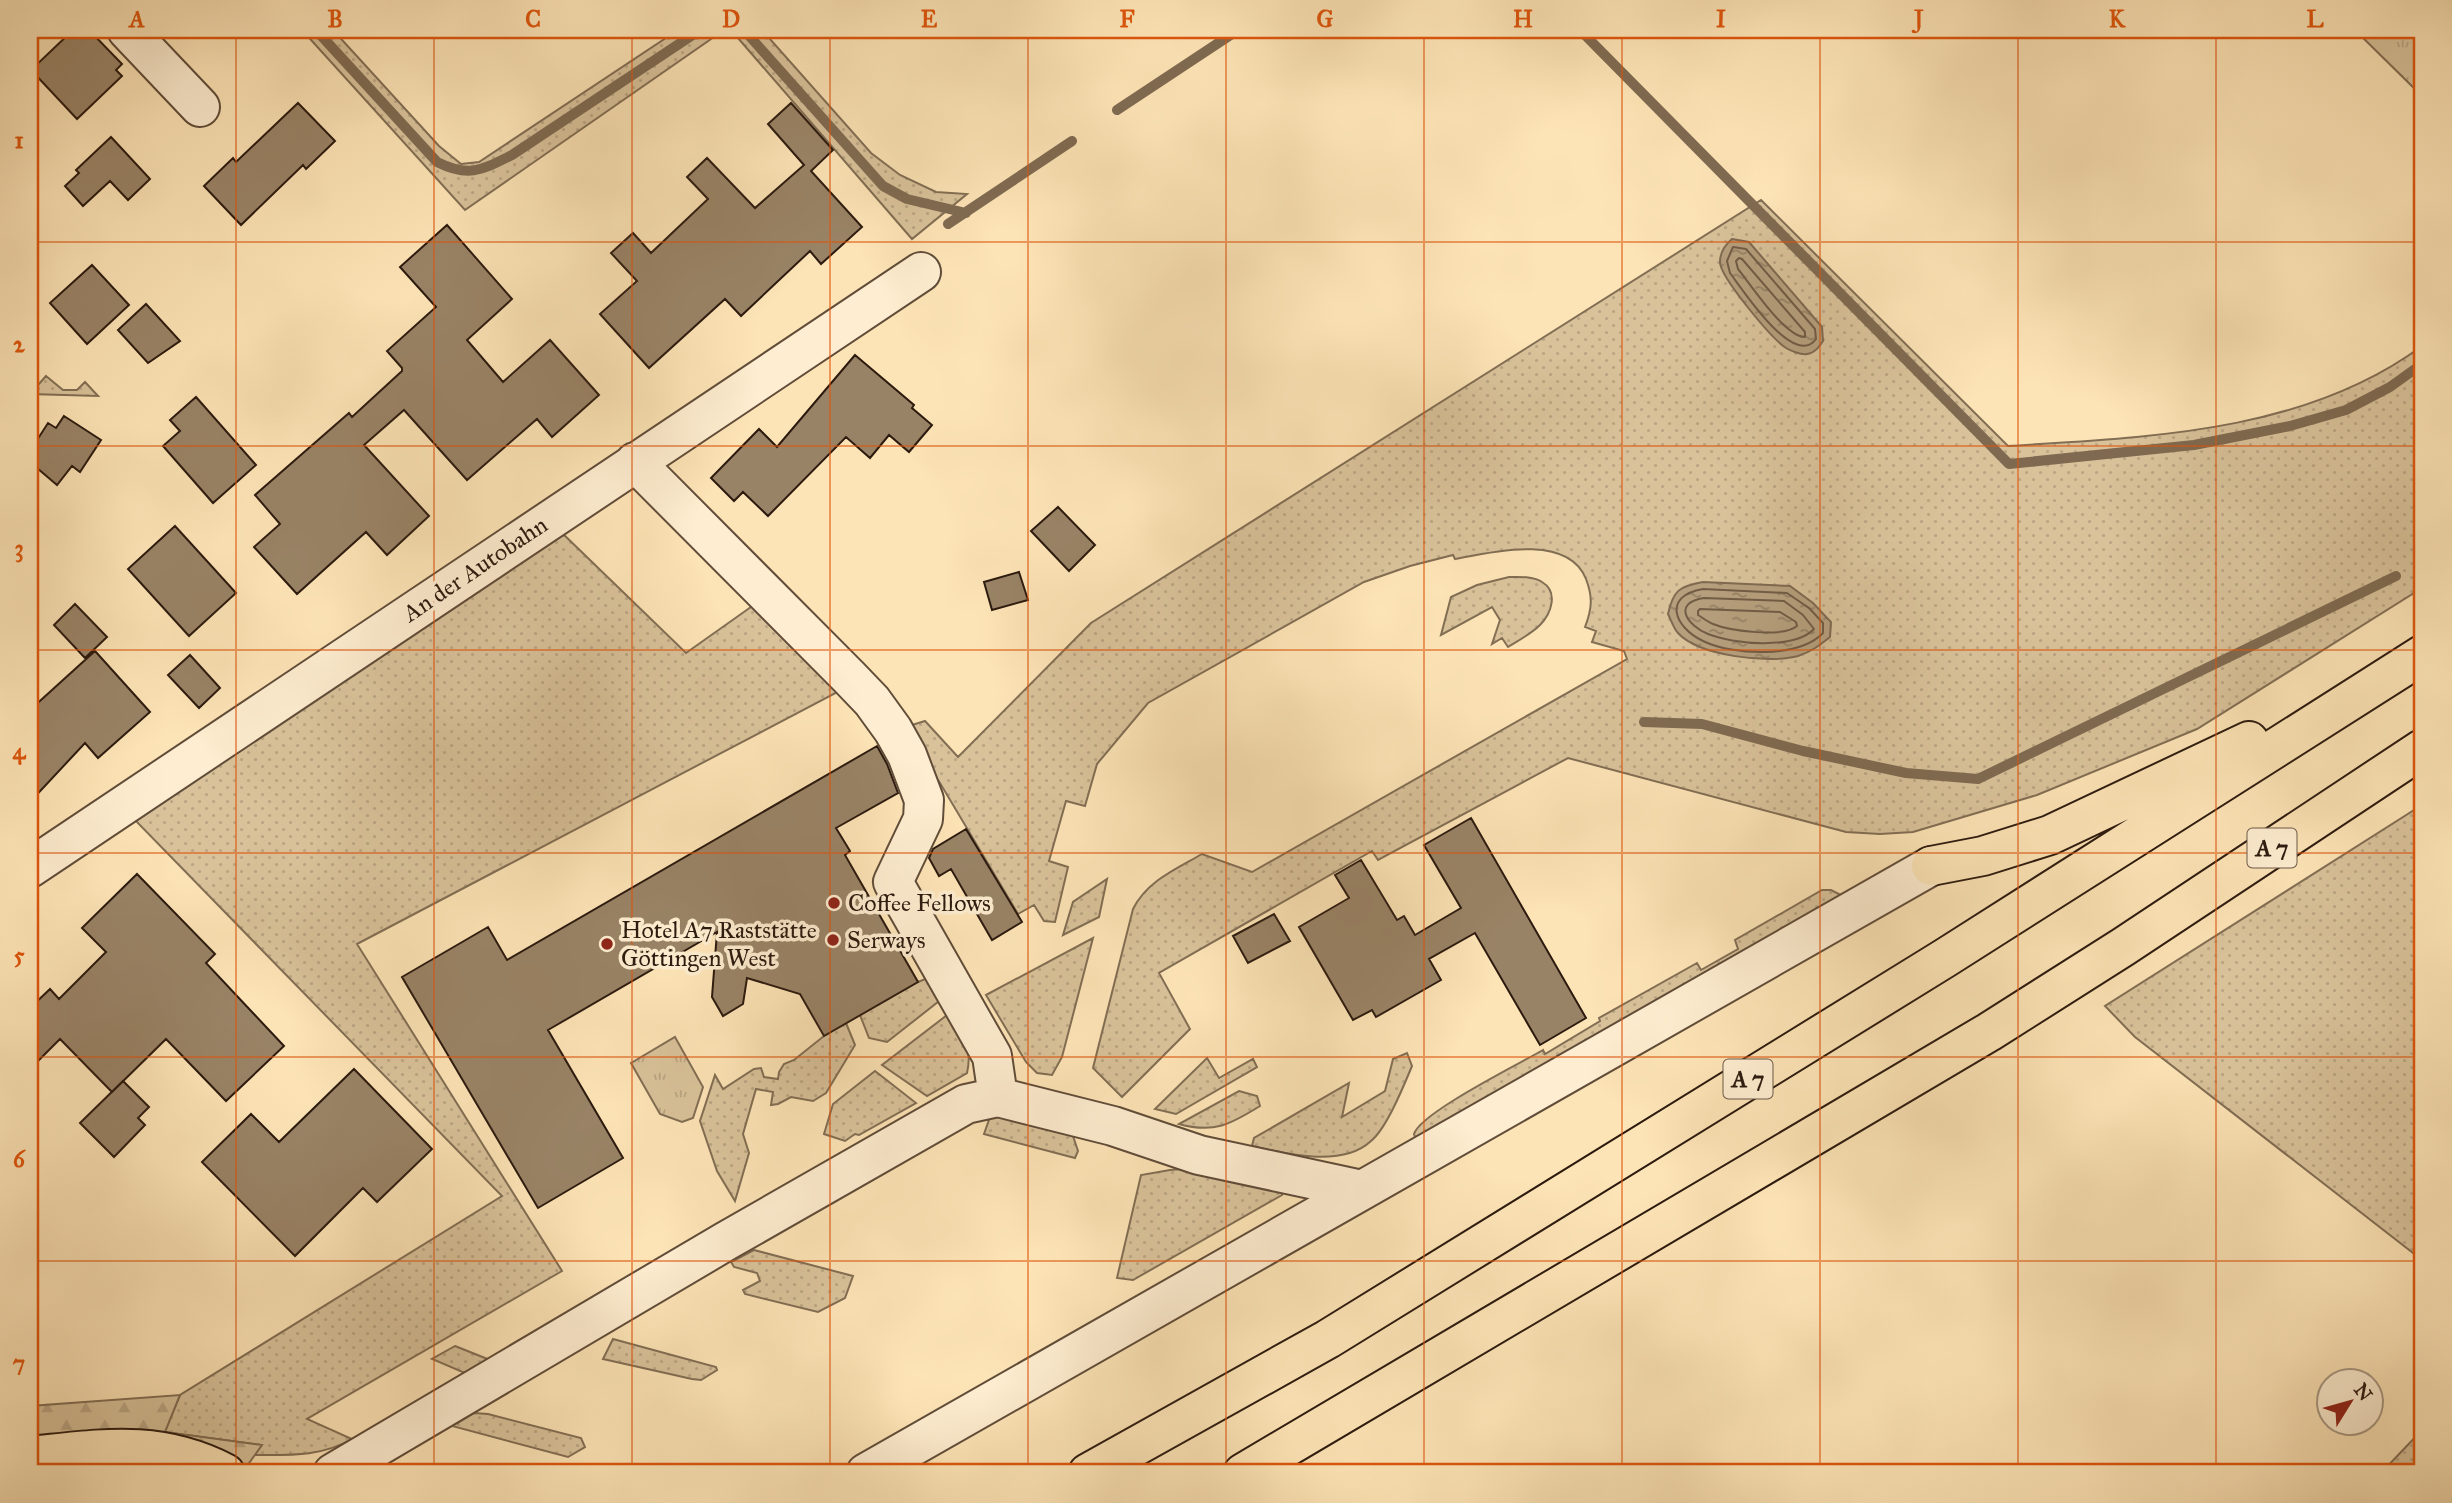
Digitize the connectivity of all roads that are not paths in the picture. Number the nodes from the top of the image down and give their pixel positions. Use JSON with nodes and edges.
{"nodes":[{"id":1,"x":127,"y":30,"type":"edge"},
{"id":2,"x":200,"y":107,"type":"dead end"},
{"id":3,"x":921,"y":272,"type":"dead end"},
{"id":4,"x":635,"y":462,"type":"junction"},
{"id":5,"x":2411,"y":662,"type":"edge"},
{"id":6,"x":2422,"y":749,"type":"edge"},
{"id":7,"x":1931,"y":866,"type":"joint"},
{"id":8,"x":30,"y":868,"type":"edge"},
{"id":9,"x":998,"y":1097,"type":"junction"},
{"id":10,"x":1362,"y":1190,"type":"junction"},
{"id":11,"x":30,"y":1456,"type":"edge"},
{"id":12,"x":225,"y":1473,"type":"edge"},
{"id":13,"x":333,"y":1473,"type":"edge"},
{"id":14,"x":866,"y":1473,"type":"edge"},
{"id":15,"x":1088,"y":1473,"type":"edge"},
{"id":16,"x":1243,"y":1473,"type":"edge"}],
"edges":[{"from":1,"to":2,"type":"street"},
{"from":3,"to":4,"type":"street","name":"An der Autobahn"},
{"from":4,"to":8,"type":"street","name":"An der Autobahn"},
{"from":4,"to":9,"type":"street"},
{"from":5,"to":7,"type":"highway"},
{"from":5,"to":15,"type":"highway","number":"A 7"},
{"from":6,"to":16,"type":"highway","number":"A 7"},
{"from":7,"to":10,"type":"street"},
{"from":9,"to":10,"type":"street"},
{"from":9,"to":13,"type":"street"},
{"from":10,"to":14,"type":"street"},
{"from":11,"to":12,"type":"highway"}]}
